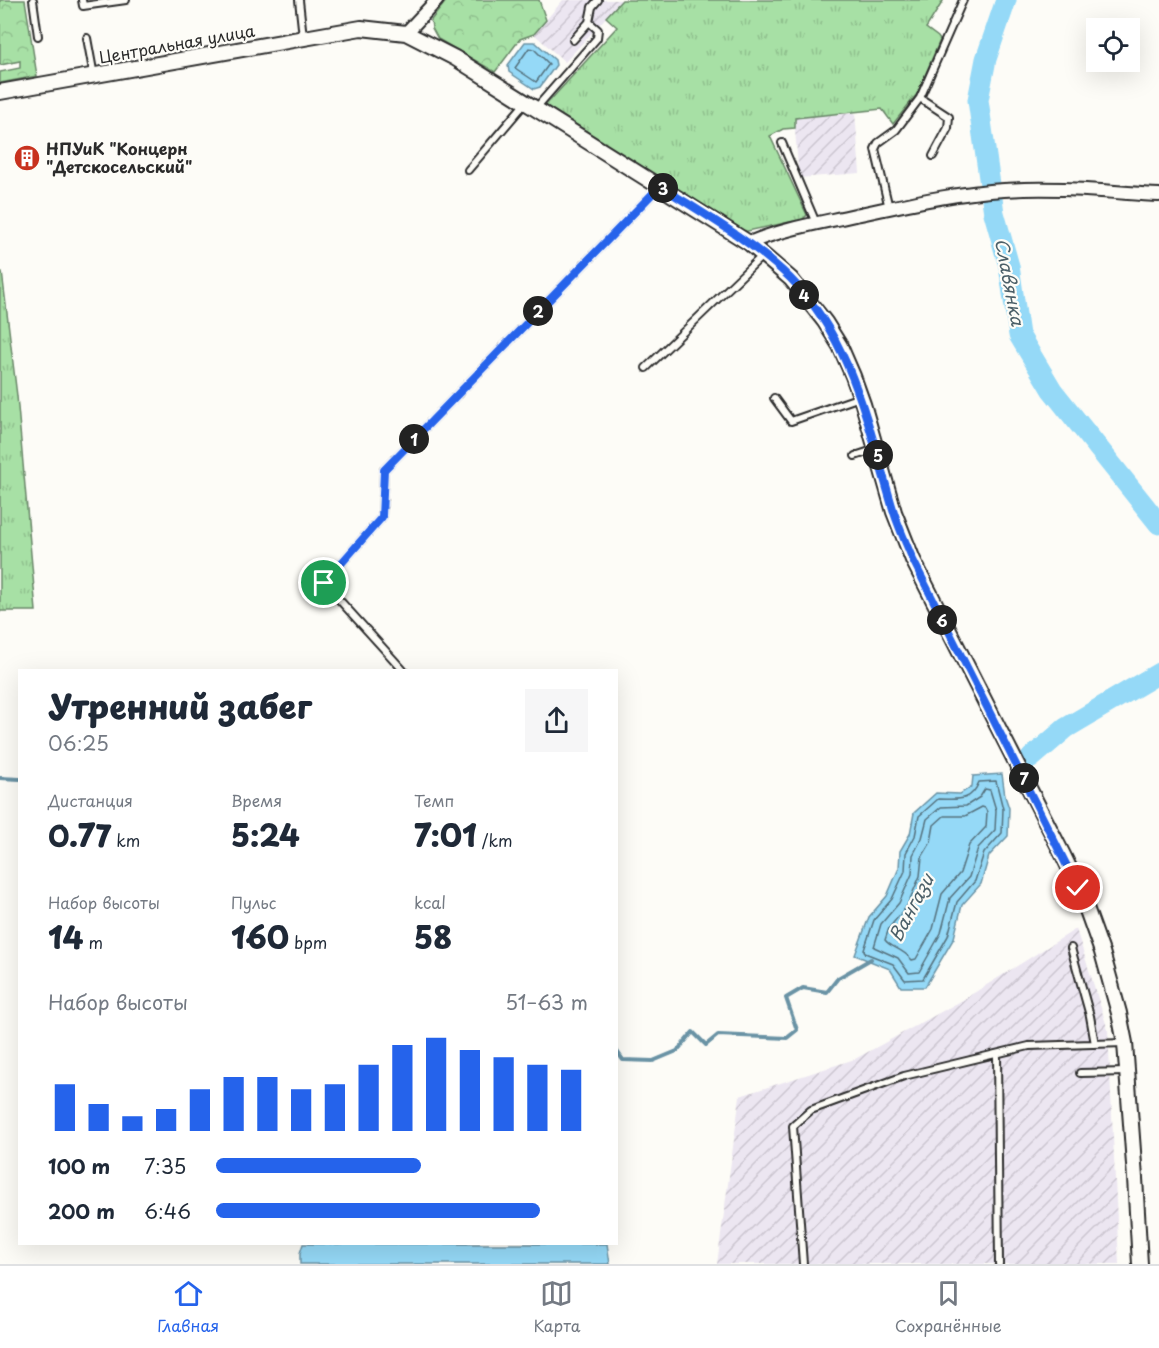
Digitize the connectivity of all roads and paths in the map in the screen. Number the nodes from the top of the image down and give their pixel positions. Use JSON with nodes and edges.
{"nodes":[{"id":1,"x":33,"y":0,"type":"edge"},
{"id":2,"x":126,"y":0,"type":"edge"},
{"id":3,"x":299,"y":0,"type":"edge"},
{"id":4,"x":437,"y":0,"type":"edge"},
{"id":5,"x":598,"y":0,"type":"edge"},
{"id":6,"x":963,"y":0,"type":"edge"},
{"id":7,"x":82,"y":3,"type":"edge"},
{"id":8,"x":84,"y":15,"type":"dead end"},
{"id":9,"x":589,"y":22,"type":"junction"},
{"id":10,"x":406,"y":33,"type":"junction"},
{"id":11,"x":38,"y":36,"type":"dead end"},
{"id":12,"x":87,"y":38,"type":"dead end"},
{"id":13,"x":303,"y":38,"type":"junction"},
{"id":14,"x":573,"y":40,"type":"dead end"},
{"id":15,"x":94,"y":76,"type":"junction"},
{"id":16,"x":0,"y":92,"type":"edge"},
{"id":17,"x":920,"y":98,"type":"junction"},
{"id":18,"x":531,"y":105,"type":"junction"},
{"id":19,"x":782,"y":143,"type":"dead end"},
{"id":20,"x":933,"y":156,"type":"dead end"},
{"id":21,"x":468,"y":170,"type":"dead end"},
{"id":22,"x":660,"y":186,"type":"junction"},
{"id":23,"x":1159,"y":195,"type":"edge"},
{"id":24,"x":890,"y":208,"type":"junction"},
{"id":25,"x":816,"y":223,"type":"junction"},
{"id":26,"x":749,"y":243,"type":"junction"},
{"id":27,"x":763,"y":254,"type":"junction"},
{"id":28,"x":646,"y":368,"type":"dead end"},
{"id":29,"x":861,"y":397,"type":"junction"},
{"id":30,"x":774,"y":398,"type":"dead end"},
{"id":31,"x":876,"y":449,"type":"junction"},
{"id":32,"x":855,"y":456,"type":"dead end"},
{"id":33,"x":402,"y":669,"type":"edge"},
{"id":34,"x":1071,"y":948,"type":"dead end"},
{"id":35,"x":1125,"y":1043,"type":"junction"},
{"id":36,"x":1095,"y":1044,"type":"junction"},
{"id":37,"x":997,"y":1054,"type":"junction"},
{"id":38,"x":1127,"y":1072,"type":"junction"},
{"id":39,"x":1080,"y":1073,"type":"dead end"},
{"id":40,"x":803,"y":1264,"type":"edge"},
{"id":41,"x":999,"y":1264,"type":"edge"},
{"id":42,"x":1140,"y":1264,"type":"edge"}],
"edges":[{"from":1,"to":11,"type":"lane"},
{"from":2,"to":7,"type":"lane"},
{"from":3,"to":13,"type":"lane"},
{"from":4,"to":10,"type":"street"},
{"from":5,"to":9,"type":"lane"},
{"from":6,"to":17,"type":"lane"},
{"from":7,"to":8,"type":"lane"},
{"from":9,"to":14,"type":"lane"},
{"from":9,"to":18,"type":"lane"},
{"from":10,"to":13,"type":"street","name":"Центральная улица"},
{"from":10,"to":18,"type":"street"},
{"from":12,"to":15,"type":"lane"},
{"from":13,"to":15,"type":"street","name":"Центральная улица"},
{"from":15,"to":16,"type":"street","name":"Центральная улица"},
{"from":17,"to":20,"type":"lane"},
{"from":17,"to":24,"type":"lane"},
{"from":18,"to":21,"type":"lane"},
{"from":18,"to":22,"type":"street"},
{"from":19,"to":25,"type":"lane"},
{"from":22,"to":26,"type":"street"},
{"from":22,"to":33,"type":"lane"},
{"from":23,"to":24,"type":"street"},
{"from":24,"to":25,"type":"street"},
{"from":25,"to":26,"type":"street"},
{"from":26,"to":27,"type":"street"},
{"from":27,"to":28,"type":"lane"},
{"from":27,"to":29,"type":"street"},
{"from":29,"to":30,"type":"lane"},
{"from":29,"to":31,"type":"street"},
{"from":31,"to":32,"type":"lane"},
{"from":31,"to":35,"type":"street"},
{"from":34,"to":36,"type":"lane"},
{"from":35,"to":36,"type":"lane"},
{"from":35,"to":38,"type":"street"},
{"from":36,"to":37,"type":"lane"},
{"from":37,"to":40,"type":"lane"},
{"from":37,"to":41,"type":"lane"},
{"from":38,"to":39,"type":"lane"},
{"from":38,"to":42,"type":"street"}]}
